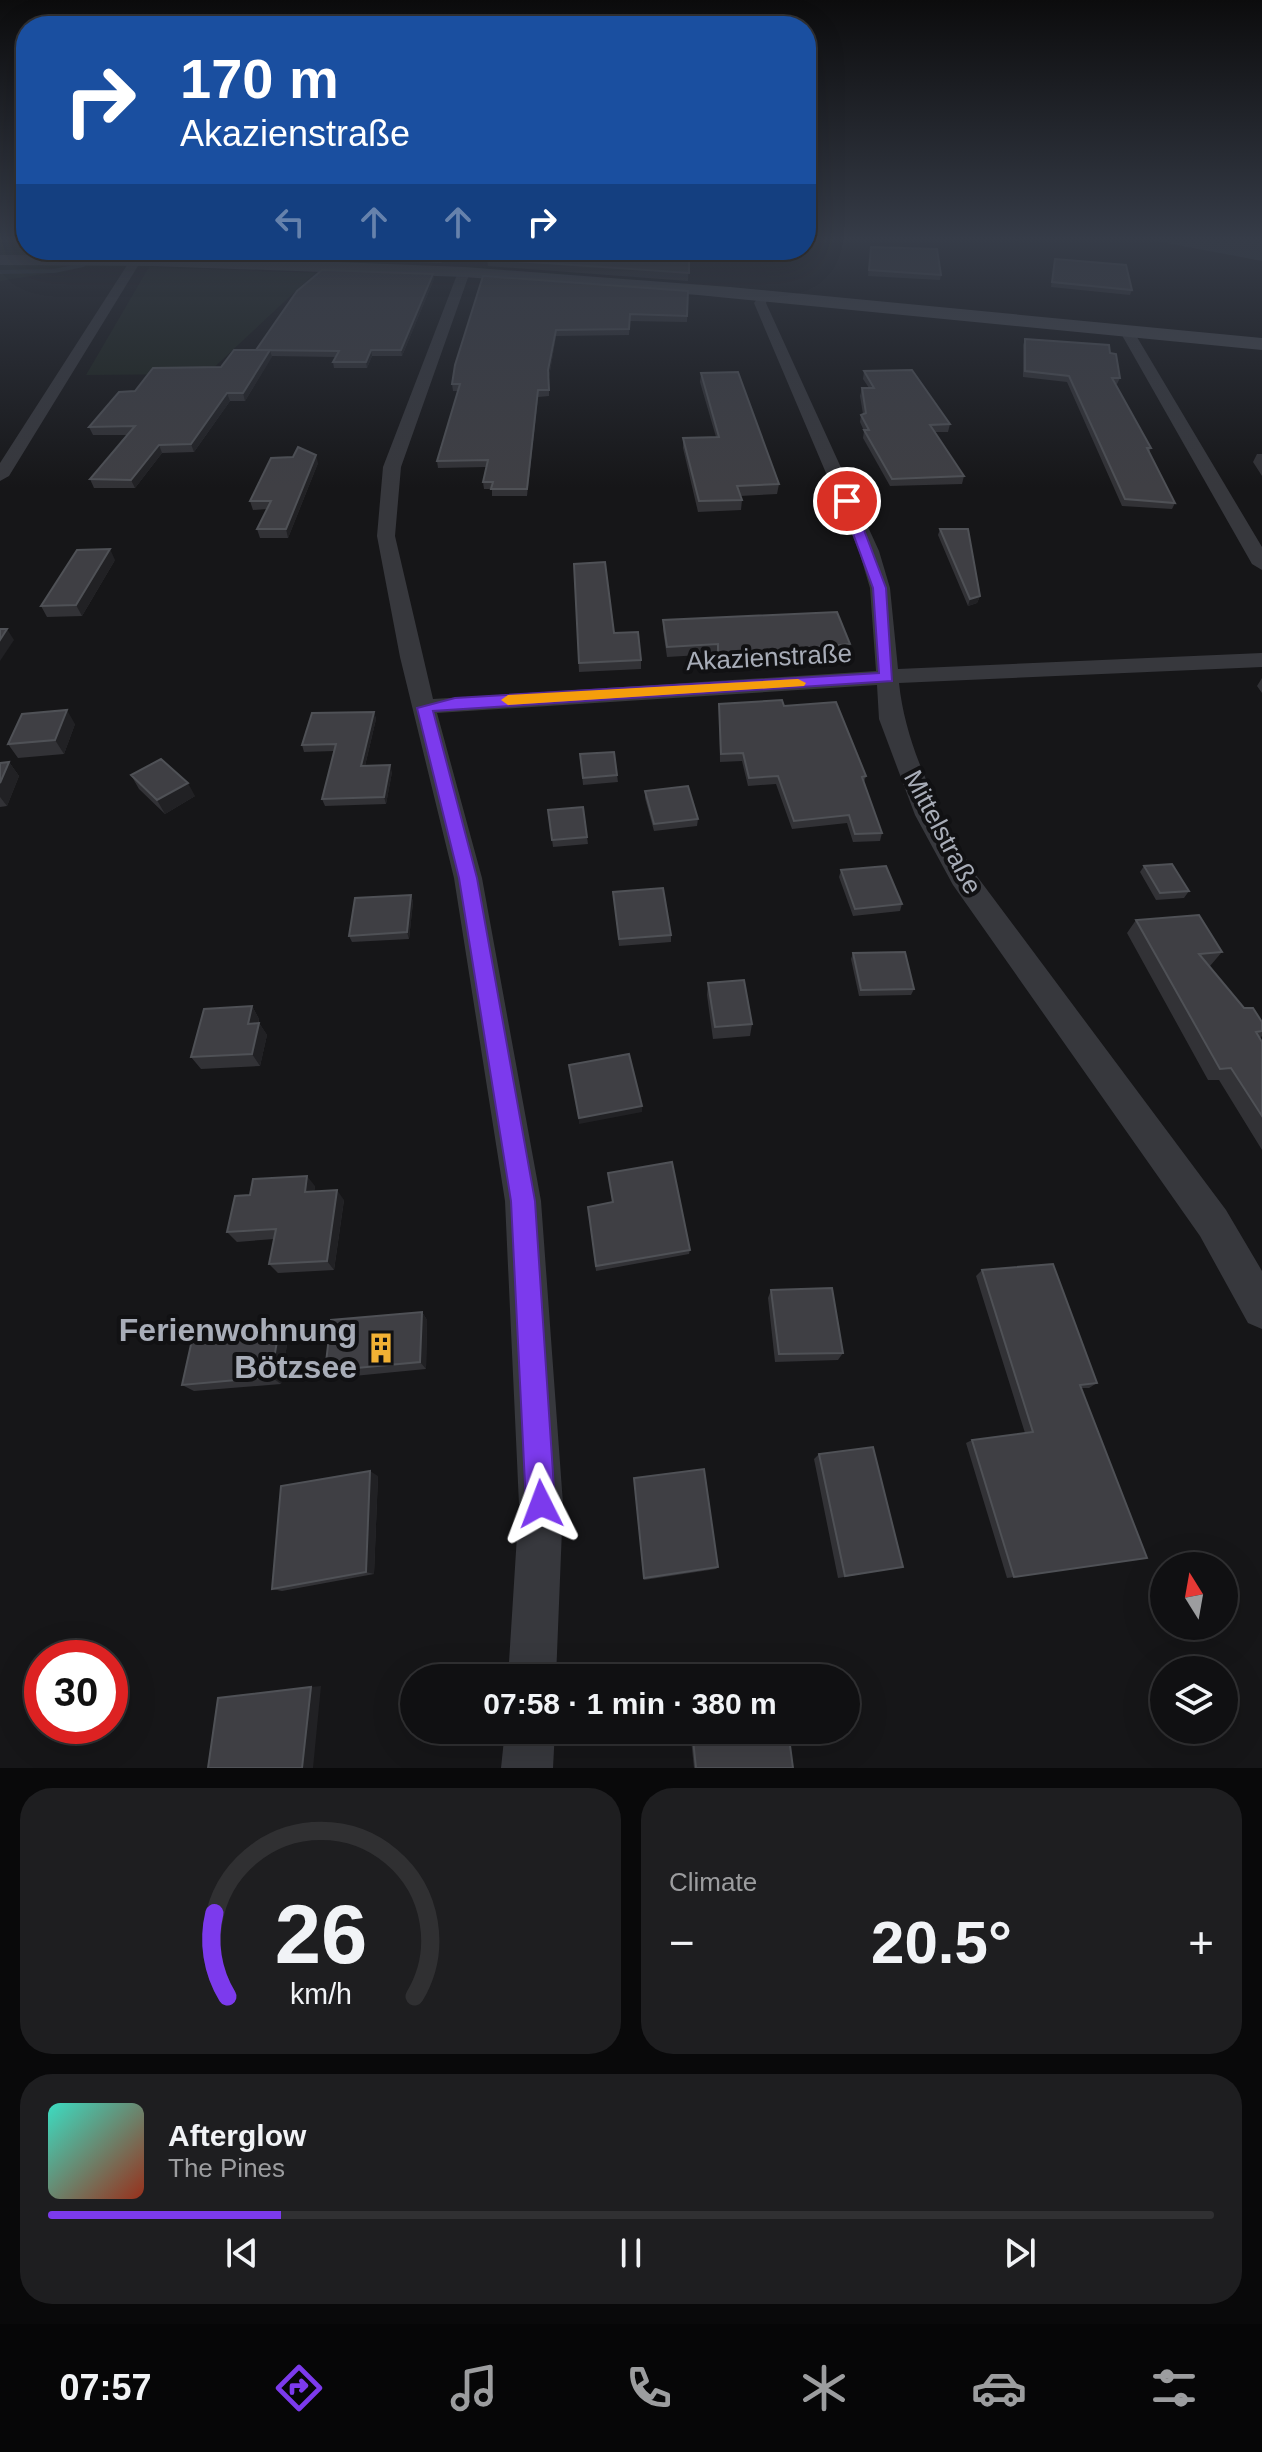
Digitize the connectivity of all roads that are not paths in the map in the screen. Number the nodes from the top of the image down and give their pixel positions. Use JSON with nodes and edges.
{"nodes":[{"id":1,"x":96,"y":323,"type":"edge"},
{"id":2,"x":446,"y":323,"type":"edge"},
{"id":3,"x":769,"y":323,"type":"edge"},
{"id":4,"x":1043,"y":323,"type":"edge"},
{"id":5,"x":1119,"y":330,"type":"junction"},
{"id":6,"x":1262,"y":344,"type":"edge"},
{"id":7,"x":0,"y":476,"type":"edge"},
{"id":8,"x":1262,"y":564,"type":"edge"},
{"id":9,"x":1262,"y":660,"type":"edge"},
{"id":10,"x":887,"y":677,"type":"junction"},
{"id":11,"x":424,"y":708,"type":"junction"},
{"id":12,"x":1262,"y":1309,"type":"edge"},
{"id":13,"x":533,"y":1664,"type":"edge"},
{"id":14,"x":529,"y":1744,"type":"edge"},
{"id":15,"x":527,"y":1768,"type":"edge"}],
"edges":[{"from":1,"to":7,"type":"street"},
{"from":2,"to":11,"type":"street"},
{"from":3,"to":10,"type":"street","name":"Mittelstraße"},
{"from":4,"to":5,"type":"main road"},
{"from":5,"to":6,"type":"main road"},
{"from":5,"to":8,"type":"street"},
{"from":9,"to":10,"type":"street","name":"Akazienstraße"},
{"from":10,"to":11,"type":"street","name":"Akazienstraße"},
{"from":10,"to":12,"type":"street","name":"Mittelstraße"},
{"from":11,"to":13,"type":"street"},
{"from":14,"to":15,"type":"street"}]}
